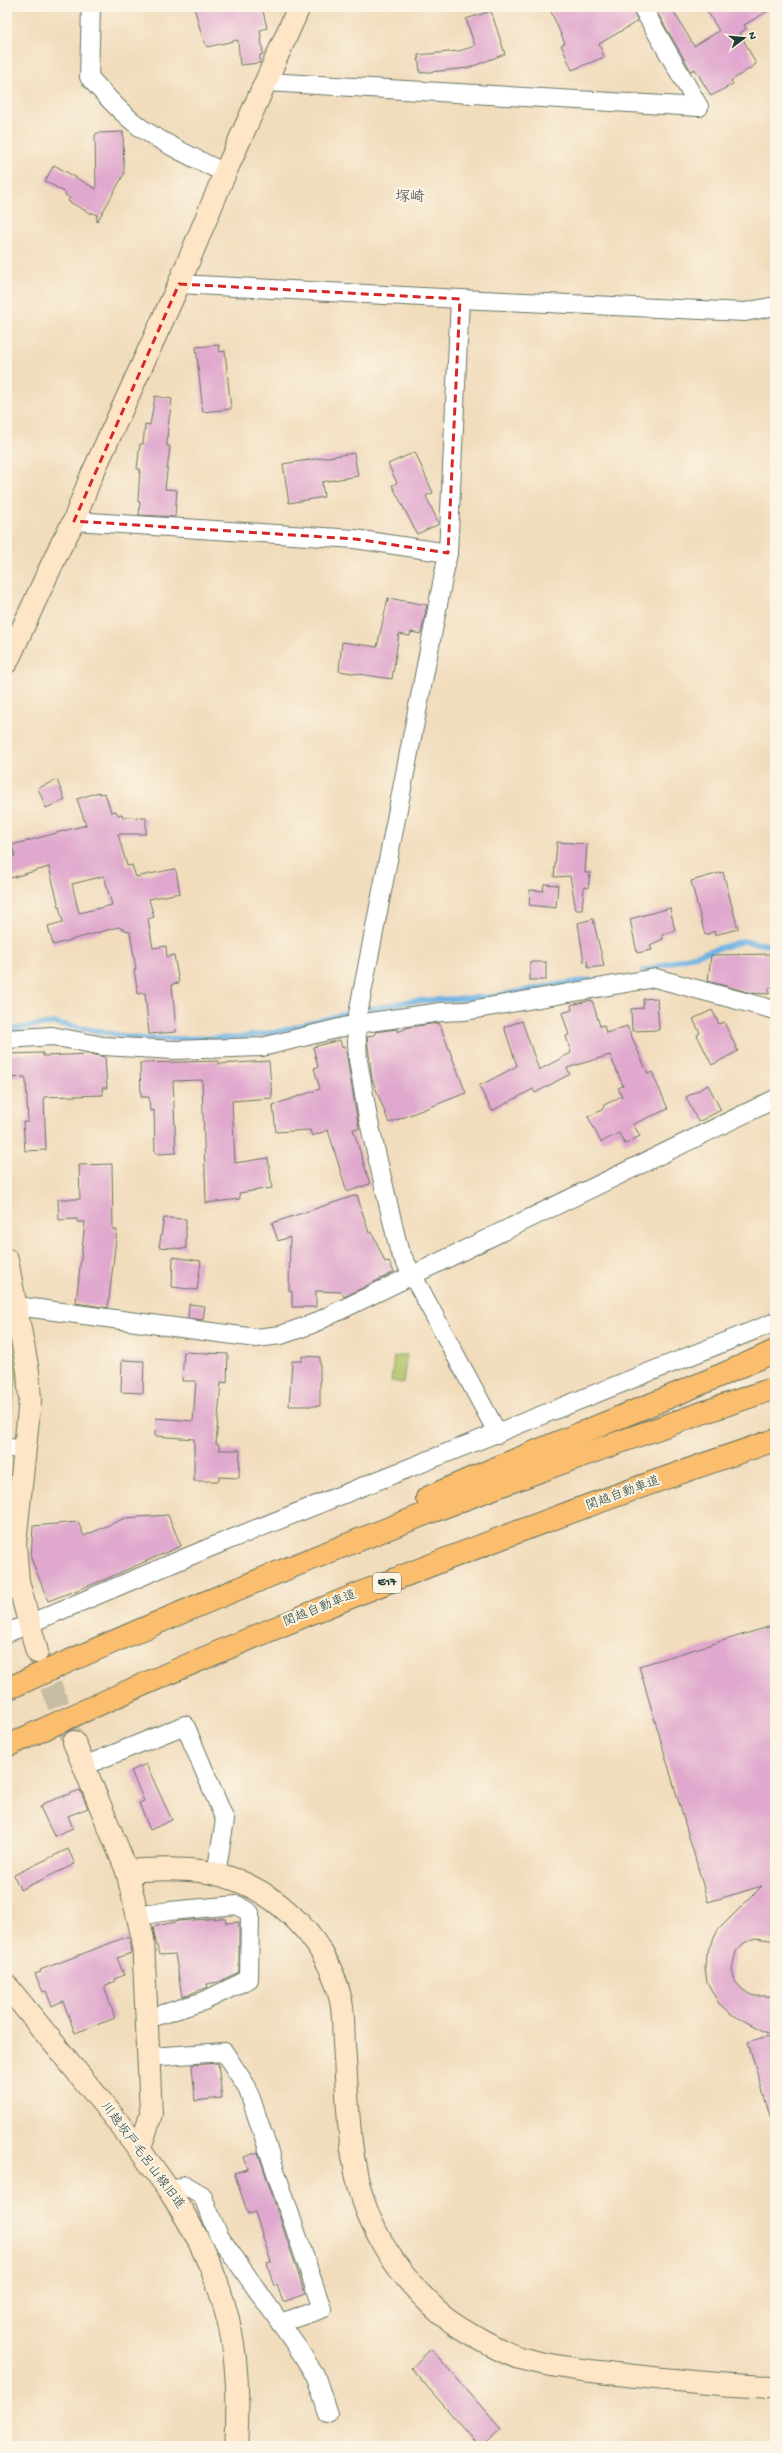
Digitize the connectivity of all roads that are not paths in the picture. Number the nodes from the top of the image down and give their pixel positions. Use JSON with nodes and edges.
{"nodes":[{"id":1,"x":91,"y":7,"type":"edge"},
{"id":2,"x":299,"y":7,"type":"edge"},
{"id":3,"x":642,"y":7,"type":"edge"},
{"id":4,"x":266,"y":82,"type":"junction"},
{"id":5,"x":225,"y":173,"type":"junction"},
{"id":6,"x":179,"y":284,"type":"junction"},
{"id":7,"x":460,"y":299,"type":"junction"},
{"id":8,"x":775,"y":306,"type":"edge"},
{"id":9,"x":74,"y":521,"type":"junction"},
{"id":10,"x":448,"y":553,"type":"junction"},
{"id":11,"x":7,"y":662,"type":"edge"},
{"id":12,"x":775,"y":1010,"type":"edge"},
{"id":13,"x":357,"y":1017,"type":"junction"},
{"id":14,"x":7,"y":1039,"type":"edge"},
{"id":15,"x":775,"y":1100,"type":"edge"},
{"id":16,"x":7,"y":1260,"type":"edge"},
{"id":17,"x":411,"y":1275,"type":"junction"},
{"id":18,"x":17,"y":1306,"type":"junction"},
{"id":19,"x":775,"y":1322,"type":"edge"},
{"id":20,"x":775,"y":1351,"type":"edge"},
{"id":21,"x":775,"y":1388,"type":"edge"},
{"id":22,"x":498,"y":1434,"type":"junction"},
{"id":23,"x":774,"y":1441,"type":"edge"},
{"id":24,"x":16,"y":1448,"type":"edge"},
{"id":25,"x":11,"y":1546,"type":"edge"},
{"id":26,"x":340,"y":1546,"type":"junction"},
{"id":27,"x":28,"y":1624,"type":"junction"},
{"id":28,"x":7,"y":1633,"type":"edge"},
{"id":29,"x":36,"y":1652,"type":"tunnel mouth"},
{"id":30,"x":7,"y":1689,"type":"edge"},
{"id":31,"x":74,"y":1742,"type":"tunnel mouth"},
{"id":32,"x":7,"y":1746,"type":"edge"},
{"id":33,"x":84,"y":1766,"type":"junction"},
{"id":34,"x":128,"y":1871,"type":"junction"},
{"id":35,"x":216,"y":1874,"type":"junction"},
{"id":36,"x":138,"y":1916,"type":"junction"},
{"id":37,"x":7,"y":1986,"type":"edge"},
{"id":38,"x":147,"y":2019,"type":"junction"},
{"id":39,"x":149,"y":2057,"type":"junction"},
{"id":40,"x":140,"y":2149,"type":"junction"},
{"id":41,"x":172,"y":2192,"type":"junction"},
{"id":42,"x":280,"y":2323,"type":"junction"},
{"id":43,"x":775,"y":2387,"type":"edge"},
{"id":44,"x":328,"y":2414,"type":"dead end"},
{"id":45,"x":236,"y":2446,"type":"edge"}],
"edges":[{"from":1,"to":5,"type":"street"},
{"from":2,"to":4,"type":"street"},
{"from":3,"to":4,"type":"street"},
{"from":4,"to":5,"type":"street"},
{"from":5,"to":6,"type":"street"},
{"from":6,"to":7,"type":"street"},
{"from":6,"to":9,"type":"street"},
{"from":7,"to":8,"type":"street"},
{"from":7,"to":10,"type":"street"},
{"from":9,"to":10,"type":"street"},
{"from":9,"to":11,"type":"street"},
{"from":10,"to":13,"type":"street"},
{"from":12,"to":13,"type":"street"},
{"from":13,"to":14,"type":"street"},
{"from":13,"to":17,"type":"street"},
{"from":15,"to":17,"type":"street"},
{"from":16,"to":18,"type":"street"},
{"from":17,"to":18,"type":"street"},
{"from":17,"to":22,"type":"street"},
{"from":18,"to":24,"type":"street"},
{"from":19,"to":22,"type":"street"},
{"from":20,"to":26,"type":"highway"},
{"from":21,"to":26,"type":"highway"},
{"from":22,"to":27,"type":"street"},
{"from":23,"to":32,"type":"highway","name":"関越自動車道","number":"E17"},
{"from":24,"to":25,"type":"street"},
{"from":25,"to":27,"type":"street"},
{"from":26,"to":30,"type":"highway"},
{"from":27,"to":28,"type":"street"},
{"from":27,"to":29,"type":"street"},
{"from":31,"to":33,"type":"street"},
{"from":33,"to":34,"type":"street"},
{"from":33,"to":35,"type":"street"},
{"from":34,"to":35,"type":"street"},
{"from":34,"to":36,"type":"street"},
{"from":35,"to":43,"type":"street"},
{"from":36,"to":38,"type":"street"},
{"from":36,"to":38,"type":"street"},
{"from":37,"to":40,"type":"street","name":"川越坂戸毛呂山線旧道"},
{"from":38,"to":39,"type":"street"},
{"from":39,"to":40,"type":"street"},
{"from":39,"to":42,"type":"street"},
{"from":40,"to":41,"type":"street","name":"川越坂戸毛呂山線旧道"},
{"from":41,"to":42,"type":"street"},
{"from":41,"to":45,"type":"street","name":"川越坂戸毛呂山線旧道"},
{"from":42,"to":44,"type":"street"}]}
